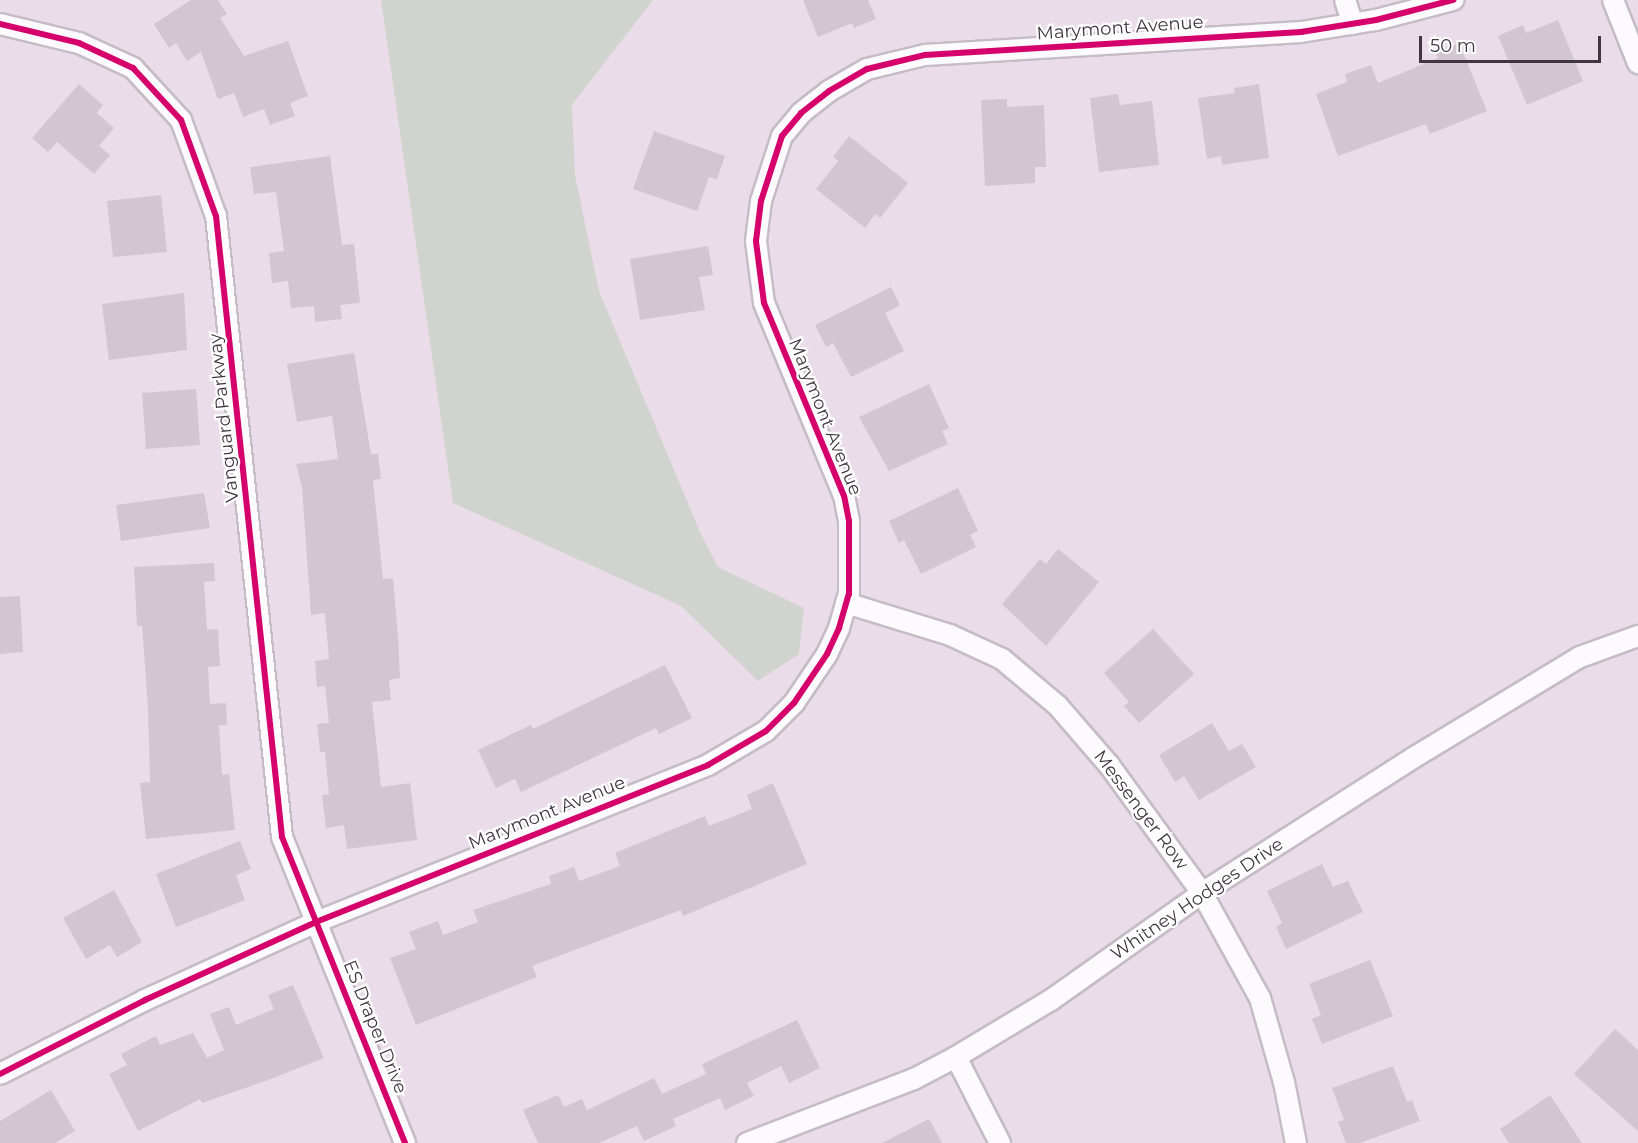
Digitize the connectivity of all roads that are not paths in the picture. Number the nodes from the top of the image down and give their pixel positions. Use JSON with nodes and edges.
{"nodes":[{"id":1,"x":1345,"y":0,"type":"edge"},
{"id":2,"x":1454,"y":0,"type":"edge"},
{"id":3,"x":1613,"y":0,"type":"edge"},
{"id":4,"x":0,"y":24,"type":"edge"},
{"id":5,"x":1353,"y":24,"type":"junction"},
{"id":6,"x":1638,"y":63,"type":"edge"},
{"id":7,"x":846,"y":603,"type":"junction"},
{"id":8,"x":1638,"y":636,"type":"edge"},
{"id":9,"x":1202,"y":893,"type":"junction"},
{"id":10,"x":316,"y":922,"type":"junction"},
{"id":11,"x":956,"y":1057,"type":"junction"},
{"id":12,"x":0,"y":1074,"type":"edge"},
{"id":13,"x":405,"y":1143,"type":"edge"},
{"id":14,"x":747,"y":1143,"type":"edge"},
{"id":15,"x":1000,"y":1143,"type":"edge"},
{"id":16,"x":1296,"y":1143,"type":"edge"}],
"edges":[{"from":1,"to":5,"type":"street"},
{"from":2,"to":5,"type":"street","name":"Marymont Avenue"},
{"from":3,"to":6,"type":"street"},
{"from":4,"to":10,"type":"street","name":"Vanguard Parkway"},
{"from":5,"to":7,"type":"street","name":"Marymont Avenue"},
{"from":7,"to":9,"type":"street","name":"Messenger Row"},
{"from":7,"to":10,"type":"street","name":"Marymont Avenue"},
{"from":8,"to":9,"type":"street","name":"Whitney Hodges Drive"},
{"from":9,"to":11,"type":"street","name":"Whitney Hodges Drive"},
{"from":9,"to":16,"type":"street","name":"Messenger Row"},
{"from":10,"to":12,"type":"street","name":"Marymont Avenue"},
{"from":10,"to":13,"type":"street","name":"ES Draper Drive"},
{"from":11,"to":14,"type":"street","name":"Whitney Hodges Drive"},
{"from":11,"to":15,"type":"street"}]}
